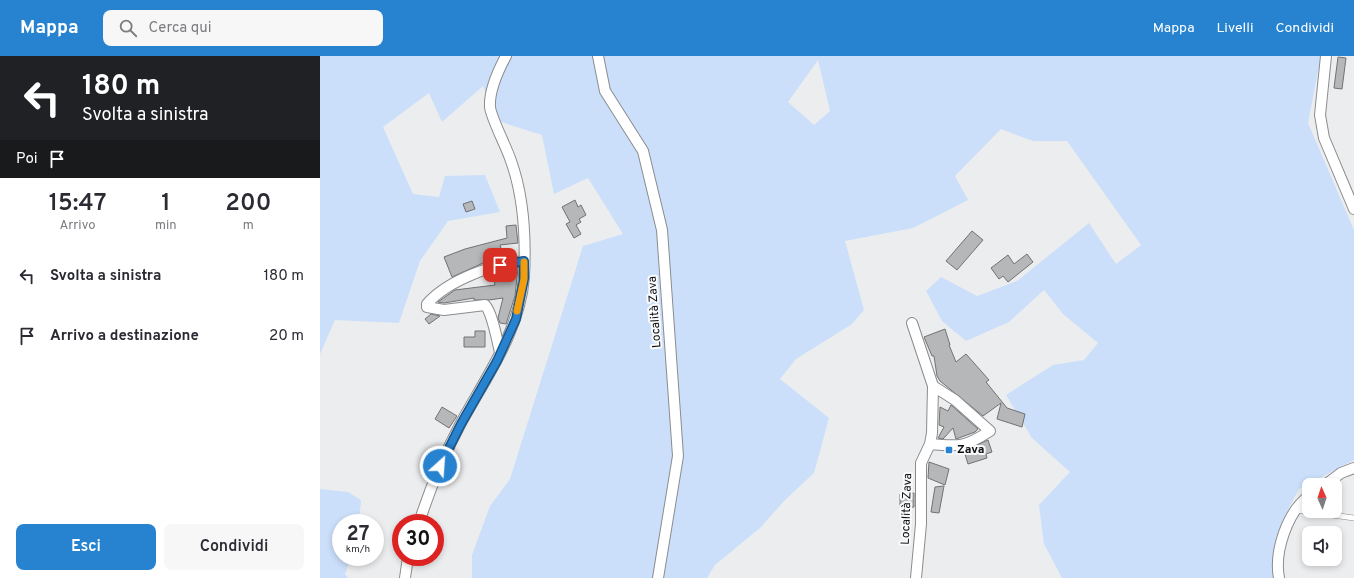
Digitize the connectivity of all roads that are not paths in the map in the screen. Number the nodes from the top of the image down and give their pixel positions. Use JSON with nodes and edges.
{"nodes":[{"id":1,"x":506,"y":56,"type":"edge"},
{"id":2,"x":598,"y":56,"type":"edge"},
{"id":3,"x":1326,"y":56,"type":"edge"},
{"id":4,"x":1354,"y":209,"type":"edge"},
{"id":5,"x":524,"y":261,"type":"junction"},
{"id":6,"x":912,"y":323,"type":"dead end"},
{"id":7,"x":500,"y":352,"type":"junction"},
{"id":8,"x":933,"y":386,"type":"junction"},
{"id":9,"x":930,"y":444,"type":"junction"},
{"id":10,"x":1354,"y":468,"type":"edge"},
{"id":11,"x":1334,"y":478,"type":"edge"},
{"id":12,"x":1302,"y":501,"type":"edge"},
{"id":13,"x":1296,"y":510,"type":"junction"},
{"id":14,"x":422,"y":514,"type":"edge"},
{"id":15,"x":1354,"y":518,"type":"edge"},
{"id":16,"x":407,"y":566,"type":"edge"},
{"id":17,"x":405,"y":578,"type":"edge"},
{"id":18,"x":658,"y":578,"type":"edge"},
{"id":19,"x":916,"y":578,"type":"edge"},
{"id":20,"x":1279,"y":578,"type":"edge"}],
"edges":[{"from":1,"to":5,"type":"street"},
{"from":2,"to":18,"type":"street","name":"Località Zava"},
{"from":3,"to":4,"type":"street"},
{"from":5,"to":7,"type":"street"},
{"from":5,"to":7,"type":"street"},
{"from":6,"to":8,"type":"street","name":"Località Zava"},
{"from":7,"to":14,"type":"street"},
{"from":8,"to":9,"type":"street","name":"Località Zava"},
{"from":8,"to":9,"type":"street"},
{"from":9,"to":19,"type":"street","name":"Località Zava"},
{"from":10,"to":11,"type":"street"},
{"from":12,"to":13,"type":"street"},
{"from":13,"to":15,"type":"lane"},
{"from":13,"to":20,"type":"street"},
{"from":16,"to":17,"type":"street"}]}
